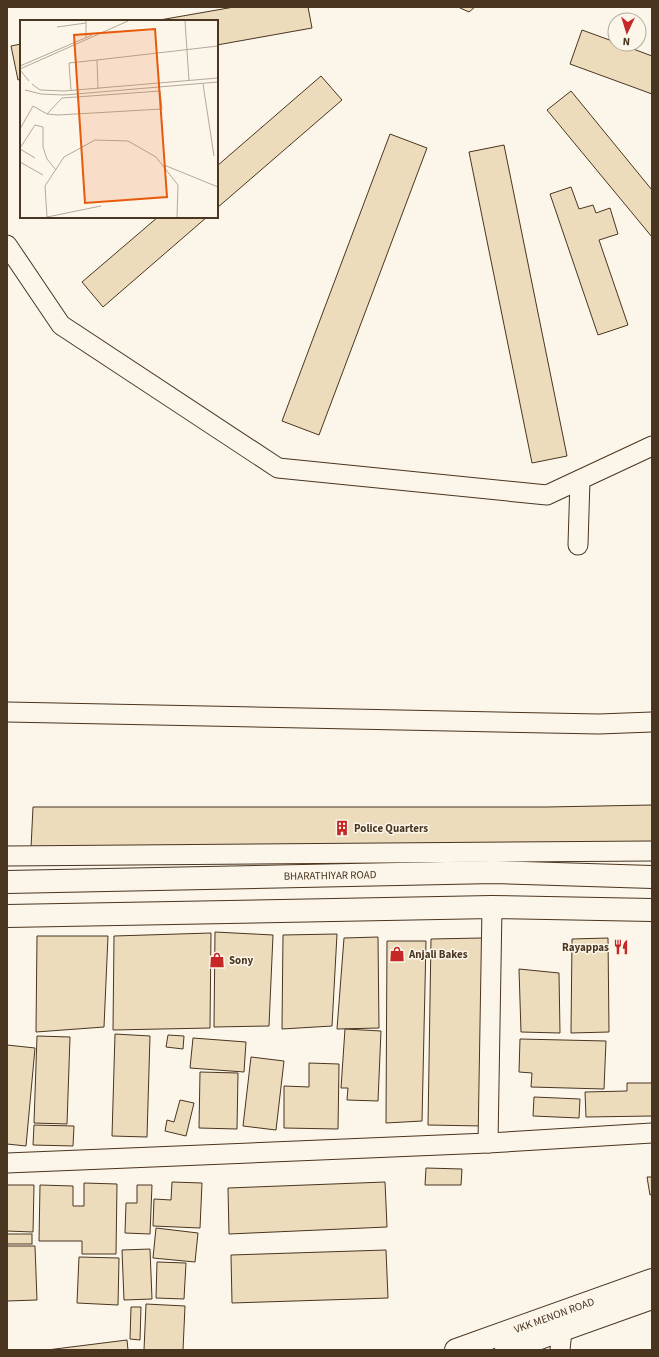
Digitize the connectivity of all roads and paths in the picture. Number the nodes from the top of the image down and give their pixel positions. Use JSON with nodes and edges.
{"nodes":[{"id":1,"x":7,"y":245,"type":"edge"},
{"id":2,"x":13,"y":259,"type":"edge"},
{"id":3,"x":652,"y":446,"type":"edge"},
{"id":4,"x":580,"y":480,"type":"junction"},
{"id":5,"x":578,"y":544,"type":"dead end"},
{"id":6,"x":7,"y":712,"type":"edge"},
{"id":7,"x":652,"y":722,"type":"edge"},
{"id":8,"x":652,"y":851,"type":"edge"},
{"id":9,"x":7,"y":856,"type":"edge"},
{"id":10,"x":652,"y":877,"type":"edge"},
{"id":11,"x":7,"y":882,"type":"edge"},
{"id":12,"x":492,"y":907,"type":"junction"},
{"id":13,"x":652,"y":910,"type":"edge"},
{"id":14,"x":7,"y":916,"type":"edge"},
{"id":15,"x":652,"y":1133,"type":"edge"},
{"id":16,"x":488,"y":1143,"type":"junction"},
{"id":17,"x":7,"y":1163,"type":"edge"},
{"id":18,"x":652,"y":1280,"type":"edge"},
{"id":19,"x":652,"y":1298,"type":"edge"},
{"id":20,"x":561,"y":1340,"type":"edge"},
{"id":21,"x":456,"y":1350,"type":"edge"},
{"id":22,"x":506,"y":1350,"type":"edge"}],
"edges":[{"from":1,"to":2,"type":"street"},
{"from":2,"to":4,"type":"street"},
{"from":3,"to":4,"type":"street"},
{"from":4,"to":5,"type":"street"},
{"from":6,"to":7,"type":"street"},
{"from":8,"to":9,"type":"street"},
{"from":10,"to":11,"type":"main road","name":"BHARATHIYAR ROAD"},
{"from":12,"to":13,"type":"main road"},
{"from":12,"to":14,"type":"main road"},
{"from":12,"to":16,"type":"street"},
{"from":15,"to":16,"type":"street"},
{"from":16,"to":17,"type":"street"},
{"from":18,"to":21,"type":"main road","name":"VKK MENON ROAD"},
{"from":19,"to":20,"type":"main road","name":"VKK MENON ROAD"},
{"from":20,"to":22,"type":"main road","name":"VKK MENON ROAD"}]}
